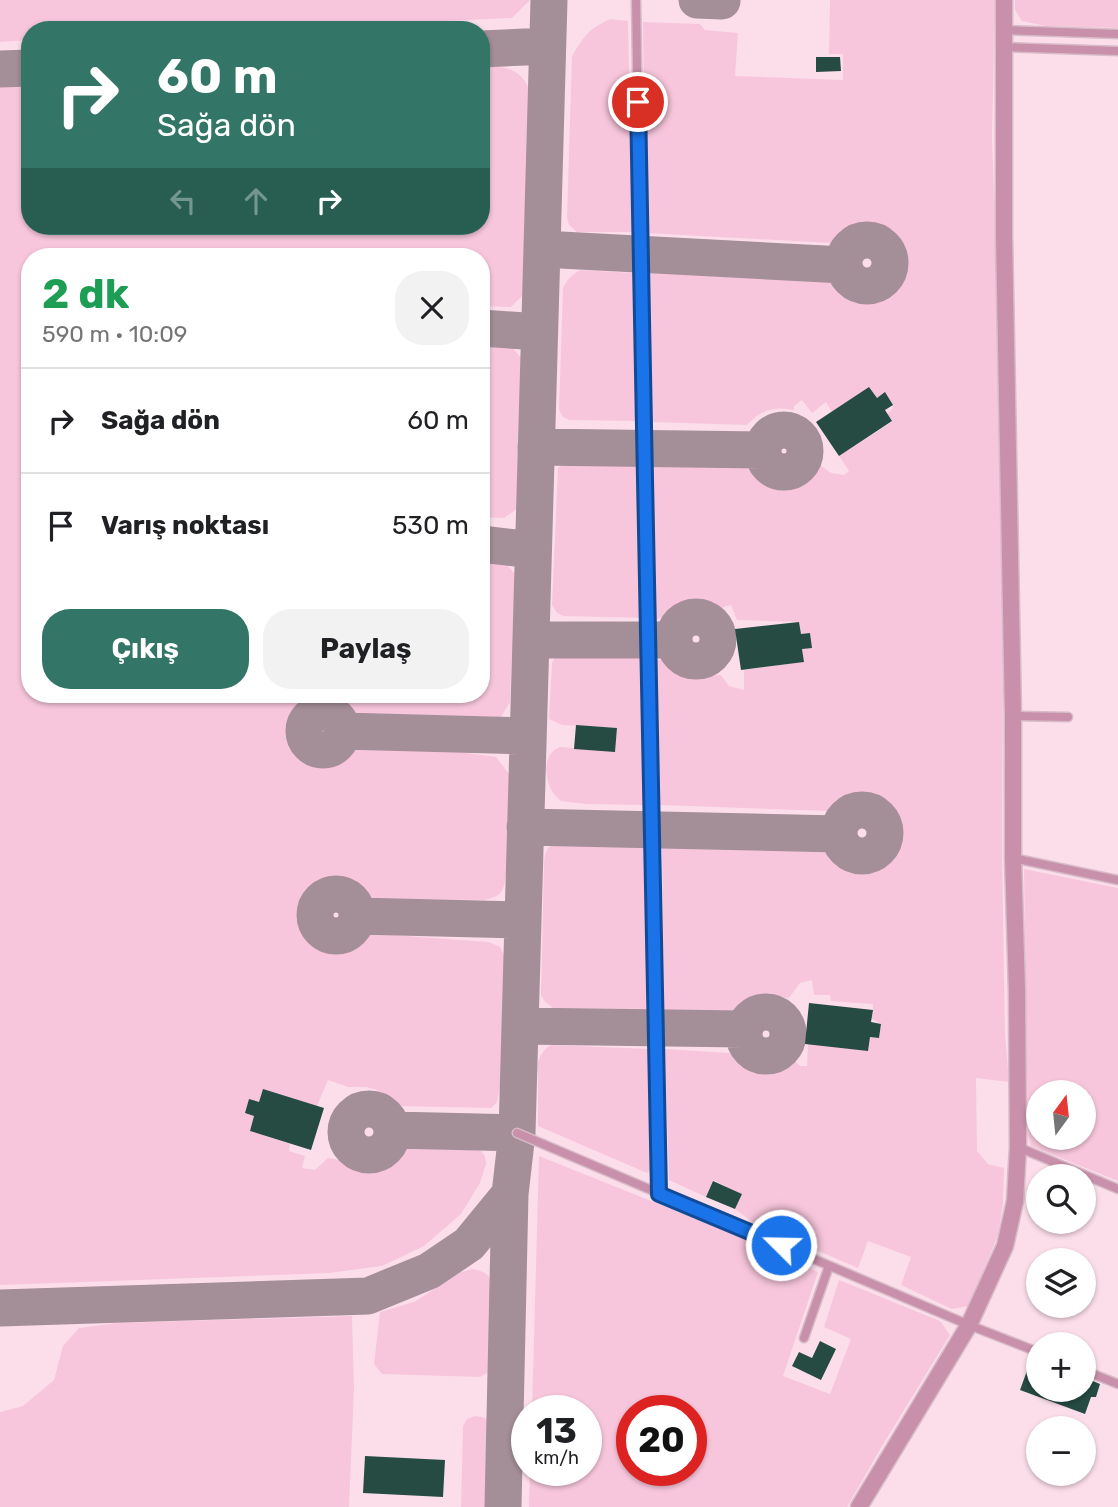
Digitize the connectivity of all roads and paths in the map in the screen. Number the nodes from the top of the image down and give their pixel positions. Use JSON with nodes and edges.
{"nodes":[{"id":1,"x":636,"y":0,"type":"edge"},
{"id":2,"x":1004,"y":0,"type":"edge"},
{"id":3,"x":1004,"y":30,"type":"junction"},
{"id":4,"x":1118,"y":34,"type":"edge"},
{"id":5,"x":1004,"y":47,"type":"junction"},
{"id":6,"x":1118,"y":51,"type":"edge"},
{"id":7,"x":1013,"y":716,"type":"junction"},
{"id":8,"x":1068,"y":717,"type":"dead end"},
{"id":9,"x":1013,"y":858,"type":"junction"},
{"id":10,"x":1118,"y":880,"type":"edge"},
{"id":11,"x":517,"y":1133,"type":"dead end"},
{"id":12,"x":1018,"y":1147,"type":"junction"},
{"id":13,"x":1118,"y":1189,"type":"edge"},
{"id":14,"x":659,"y":1194,"type":"junction"},
{"id":15,"x":829,"y":1266,"type":"junction"},
{"id":16,"x":969,"y":1325,"type":"junction"},
{"id":17,"x":804,"y":1339,"type":"dead end"},
{"id":18,"x":1026,"y":1347,"type":"edge"},
{"id":19,"x":1096,"y":1375,"type":"edge"},
{"id":20,"x":1118,"y":1384,"type":"edge"},
{"id":21,"x":859,"y":1507,"type":"edge"}],
"edges":[{"from":1,"to":14,"type":"lane"},
{"from":2,"to":3,"type":"street"},
{"from":3,"to":4,"type":"lane"},
{"from":3,"to":5,"type":"street"},
{"from":5,"to":6,"type":"lane"},
{"from":5,"to":7,"type":"street"},
{"from":7,"to":8,"type":"lane"},
{"from":7,"to":9,"type":"street"},
{"from":9,"to":10,"type":"lane"},
{"from":9,"to":12,"type":"street"},
{"from":11,"to":14,"type":"lane"},
{"from":12,"to":13,"type":"lane"},
{"from":12,"to":16,"type":"street"},
{"from":14,"to":15,"type":"lane"},
{"from":15,"to":16,"type":"lane"},
{"from":15,"to":17,"type":"lane"},
{"from":16,"to":18,"type":"lane"},
{"from":16,"to":21,"type":"street"},
{"from":19,"to":20,"type":"lane"}]}
